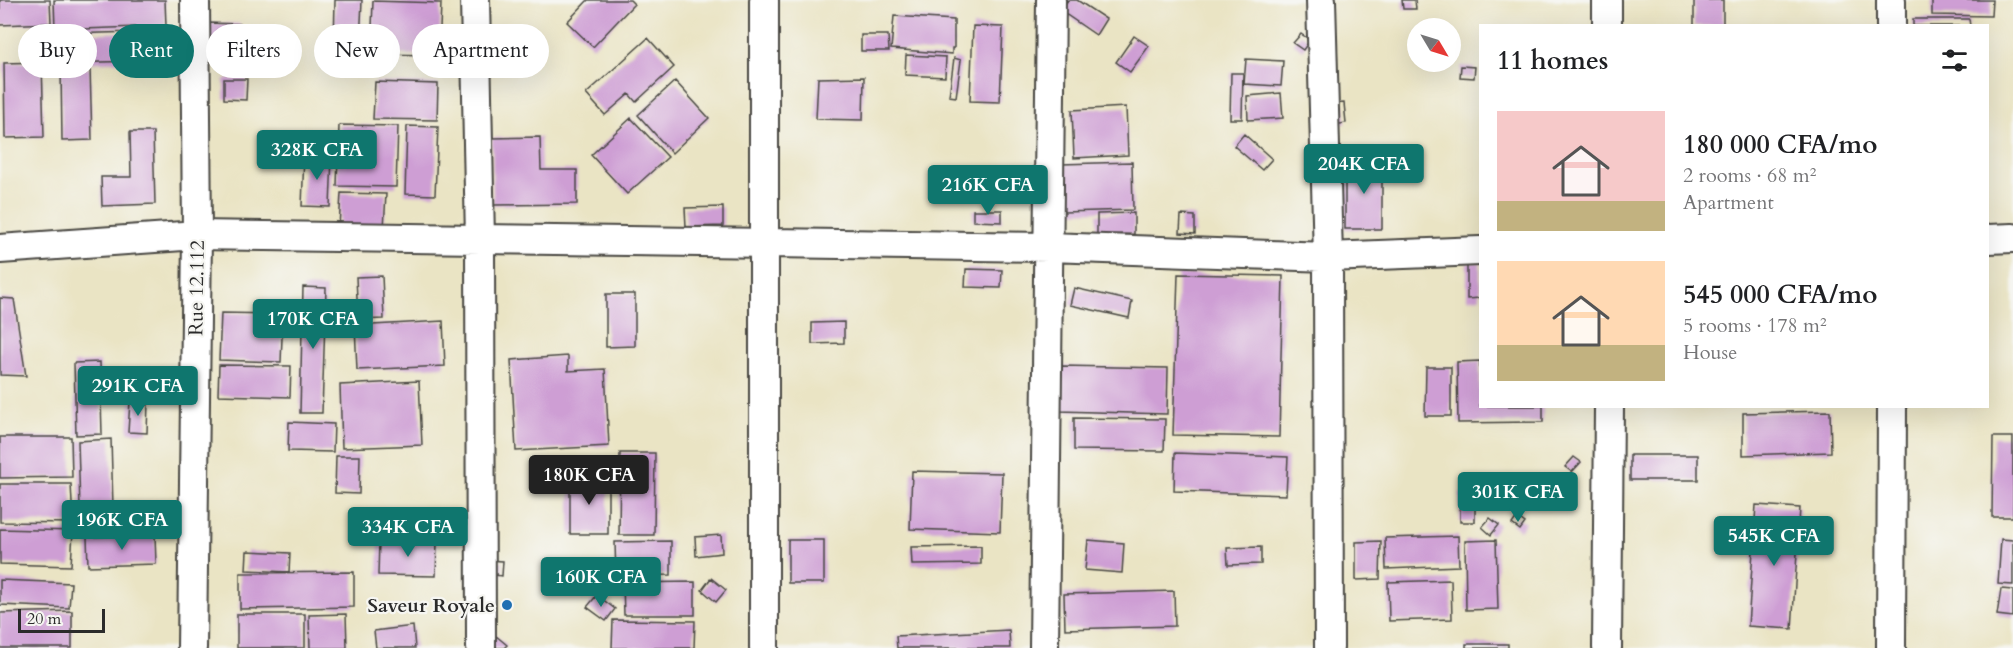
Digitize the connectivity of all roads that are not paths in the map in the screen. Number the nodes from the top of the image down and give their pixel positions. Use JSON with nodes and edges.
{"nodes":[{"id":1,"x":195,"y":0,"type":"edge"},
{"id":2,"x":474,"y":0,"type":"edge"},
{"id":3,"x":764,"y":0,"type":"edge"},
{"id":4,"x":1051,"y":0,"type":"edge"},
{"id":5,"x":1321,"y":0,"type":"edge"},
{"id":6,"x":1607,"y":0,"type":"edge"},
{"id":7,"x":1891,"y":0,"type":"edge"},
{"id":8,"x":1607,"y":24,"type":"edge"},
{"id":9,"x":1891,"y":24,"type":"edge"},
{"id":10,"x":197,"y":235,"type":"junction"},
{"id":11,"x":2013,"y":237,"type":"edge"},
{"id":12,"x":480,"y":239,"type":"junction"},
{"id":13,"x":1989,"y":239,"type":"edge"},
{"id":14,"x":763,"y":243,"type":"junction"},
{"id":15,"x":1049,"y":247,"type":"junction"},
{"id":16,"x":0,"y":249,"type":"edge"},
{"id":17,"x":1479,"y":251,"type":"edge"},
{"id":18,"x":1328,"y":257,"type":"junction"},
{"id":19,"x":1609,"y":408,"type":"edge"},
{"id":20,"x":1892,"y":408,"type":"edge"},
{"id":21,"x":192,"y":648,"type":"edge"},
{"id":22,"x":481,"y":648,"type":"edge"},
{"id":23,"x":764,"y":648,"type":"edge"},
{"id":24,"x":1044,"y":648,"type":"edge"},
{"id":25,"x":1329,"y":648,"type":"edge"},
{"id":26,"x":1607,"y":648,"type":"edge"},
{"id":27,"x":1891,"y":648,"type":"edge"}],
"edges":[{"from":1,"to":10,"type":"street","name":"Rue 12.112"},
{"from":2,"to":12,"type":"street"},
{"from":3,"to":14,"type":"street"},
{"from":4,"to":15,"type":"street"},
{"from":5,"to":18,"type":"street"},
{"from":6,"to":8,"type":"street"},
{"from":7,"to":9,"type":"street"},
{"from":10,"to":12,"type":"street"},
{"from":10,"to":16,"type":"street"},
{"from":10,"to":21,"type":"street","name":"Rue 12.112"},
{"from":11,"to":13,"type":"street"},
{"from":12,"to":14,"type":"street"},
{"from":12,"to":22,"type":"street"},
{"from":14,"to":15,"type":"street"},
{"from":14,"to":23,"type":"street"},
{"from":15,"to":18,"type":"street"},
{"from":15,"to":24,"type":"street"},
{"from":17,"to":18,"type":"street"},
{"from":18,"to":25,"type":"street"},
{"from":19,"to":26,"type":"street"},
{"from":20,"to":27,"type":"street"}]}
